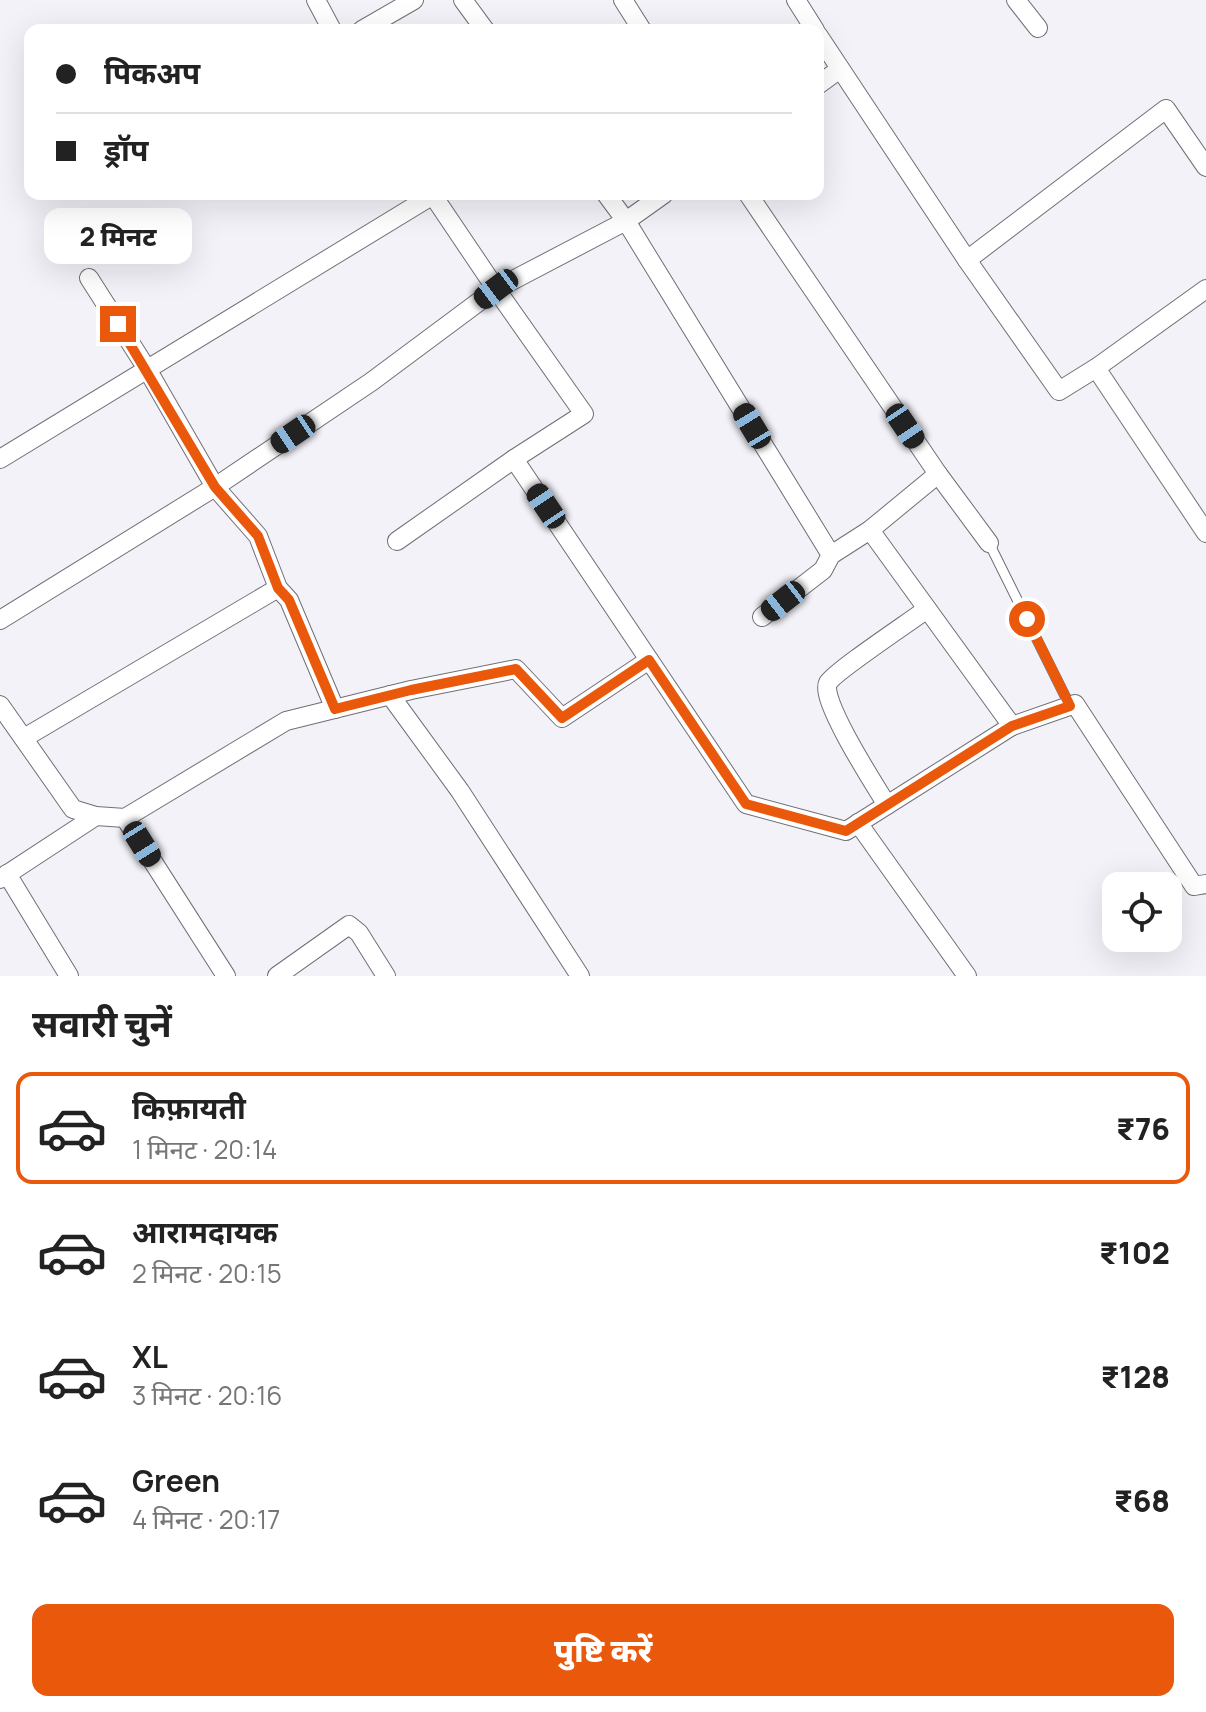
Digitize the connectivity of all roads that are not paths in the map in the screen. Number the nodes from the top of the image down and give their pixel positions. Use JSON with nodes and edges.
{"nodes":[{"id":1,"x":316,"y":0,"type":"edge"},
{"id":2,"x":414,"y":0,"type":"edge"},
{"id":3,"x":463,"y":0,"type":"edge"},
{"id":4,"x":623,"y":0,"type":"edge"},
{"id":5,"x":796,"y":0,"type":"edge"},
{"id":6,"x":1016,"y":0,"type":"edge"},
{"id":7,"x":329,"y":24,"type":"edge"},
{"id":8,"x":372,"y":24,"type":"edge"},
{"id":9,"x":481,"y":24,"type":"edge"},
{"id":10,"x":638,"y":24,"type":"edge"},
{"id":11,"x":811,"y":24,"type":"edge"},
{"id":12,"x":1038,"y":28,"type":"dead end"},
{"id":13,"x":824,"y":44,"type":"edge"},
{"id":14,"x":840,"y":69,"type":"junction"},
{"id":15,"x":824,"y":81,"type":"edge"},
{"id":16,"x":1206,"y":167,"type":"edge"},
{"id":17,"x":423,"y":200,"type":"edge"},
{"id":18,"x":437,"y":200,"type":"edge"},
{"id":19,"x":610,"y":200,"type":"edge"},
{"id":20,"x":656,"y":200,"type":"edge"},
{"id":21,"x":752,"y":200,"type":"edge"},
{"id":22,"x":626,"y":221,"type":"junction"},
{"id":23,"x":967,"y":260,"type":"junction"},
{"id":24,"x":89,"y":278,"type":"dead end"},
{"id":25,"x":496,"y":289,"type":"junction"},
{"id":26,"x":1206,"y":289,"type":"edge"},
{"id":27,"x":1096,"y":368,"type":"junction"},
{"id":28,"x":147,"y":369,"type":"junction"},
{"id":29,"x":0,"y":459,"type":"edge"},
{"id":30,"x":514,"y":459,"type":"junction"},
{"id":31,"x":938,"y":474,"type":"junction"},
{"id":32,"x":215,"y":487,"type":"junction"},
{"id":33,"x":870,"y":530,"type":"junction"},
{"id":34,"x":1206,"y":533,"type":"edge"},
{"id":35,"x":397,"y":541,"type":"dead end"},
{"id":36,"x":989,"y":543,"type":"joint"},
{"id":37,"x":831,"y":555,"type":"junction"},
{"id":38,"x":278,"y":588,"type":"junction"},
{"id":39,"x":927,"y":609,"type":"junction"},
{"id":40,"x":762,"y":617,"type":"dead end"},
{"id":41,"x":0,"y":620,"type":"edge"},
{"id":42,"x":649,"y":660,"type":"junction"},
{"id":43,"x":390,"y":695,"type":"junction"},
{"id":44,"x":0,"y":705,"type":"edge"},
{"id":45,"x":1070,"y":706,"type":"junction"},
{"id":46,"x":335,"y":709,"type":"junction"},
{"id":47,"x":1012,"y":726,"type":"junction"},
{"id":48,"x":24,"y":738,"type":"junction"},
{"id":49,"x":887,"y":805,"type":"junction"},
{"id":50,"x":96,"y":816,"type":"junction"},
{"id":51,"x":125,"y":818,"type":"junction"},
{"id":52,"x":858,"y":823,"type":"junction"},
{"id":53,"x":4,"y":876,"type":"edge"},
{"id":54,"x":1206,"y":884,"type":"edge"},
{"id":55,"x":69,"y":976,"type":"edge"},
{"id":56,"x":226,"y":976,"type":"edge"},
{"id":57,"x":277,"y":976,"type":"edge"},
{"id":58,"x":386,"y":976,"type":"edge"},
{"id":59,"x":580,"y":976,"type":"edge"},
{"id":60,"x":967,"y":976,"type":"edge"}],
"edges":[{"from":1,"to":7,"type":"street"},
{"from":2,"to":8,"type":"street"},
{"from":3,"to":9,"type":"street"},
{"from":4,"to":10,"type":"street"},
{"from":5,"to":11,"type":"street"},
{"from":6,"to":12,"type":"street"},
{"from":13,"to":14,"type":"street"},
{"from":14,"to":15,"type":"street"},
{"from":14,"to":23,"type":"street"},
{"from":16,"to":23,"type":"street"},
{"from":17,"to":28,"type":"street"},
{"from":18,"to":25,"type":"street"},
{"from":19,"to":22,"type":"street"},
{"from":20,"to":22,"type":"street"},
{"from":21,"to":31,"type":"street"},
{"from":22,"to":25,"type":"street"},
{"from":22,"to":37,"type":"street"},
{"from":23,"to":27,"type":"street"},
{"from":24,"to":28,"type":"street"},
{"from":25,"to":30,"type":"street"},
{"from":25,"to":32,"type":"street"},
{"from":26,"to":27,"type":"street"},
{"from":27,"to":34,"type":"street"},
{"from":28,"to":29,"type":"street"},
{"from":28,"to":32,"type":"street"},
{"from":30,"to":35,"type":"street"},
{"from":30,"to":42,"type":"street"},
{"from":31,"to":33,"type":"street"},
{"from":31,"to":36,"type":"street"},
{"from":32,"to":38,"type":"street"},
{"from":32,"to":41,"type":"street"},
{"from":33,"to":37,"type":"street"},
{"from":33,"to":39,"type":"street"},
{"from":36,"to":45,"type":"lane"},
{"from":37,"to":40,"type":"street"},
{"from":38,"to":46,"type":"street"},
{"from":38,"to":48,"type":"street"},
{"from":39,"to":47,"type":"street"},
{"from":39,"to":49,"type":"street"},
{"from":42,"to":43,"type":"street"},
{"from":42,"to":52,"type":"street"},
{"from":43,"to":46,"type":"street"},
{"from":43,"to":59,"type":"street"},
{"from":44,"to":48,"type":"street"},
{"from":45,"to":47,"type":"street"},
{"from":45,"to":54,"type":"street"},
{"from":46,"to":51,"type":"street"},
{"from":47,"to":49,"type":"street"},
{"from":48,"to":50,"type":"street"},
{"from":49,"to":52,"type":"street"},
{"from":50,"to":51,"type":"street"},
{"from":50,"to":53,"type":"street"},
{"from":51,"to":56,"type":"street"},
{"from":52,"to":60,"type":"street"},
{"from":53,"to":55,"type":"street"},
{"from":57,"to":58,"type":"street"}]}
